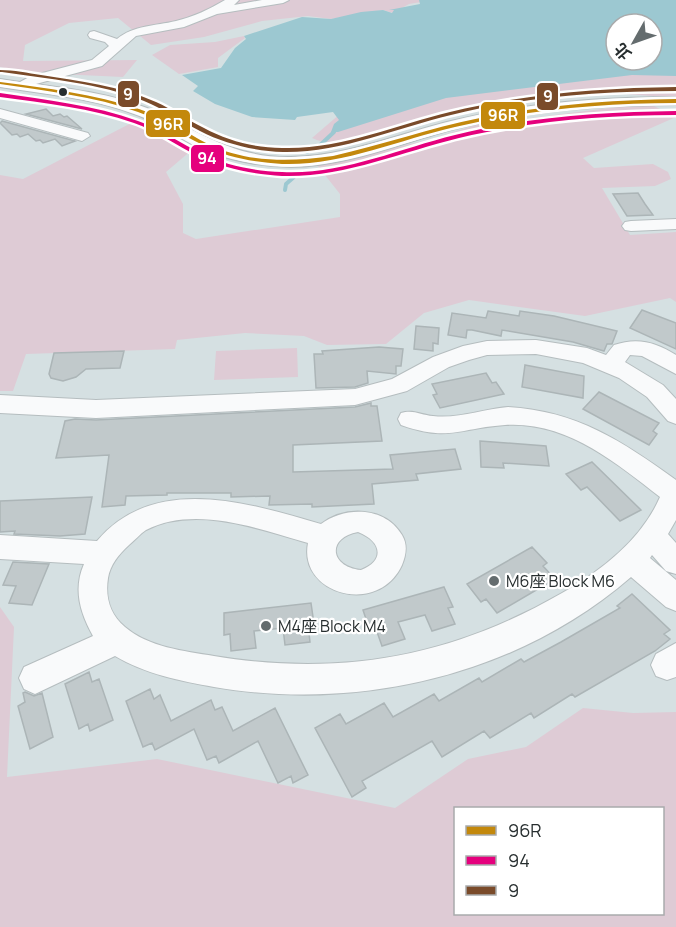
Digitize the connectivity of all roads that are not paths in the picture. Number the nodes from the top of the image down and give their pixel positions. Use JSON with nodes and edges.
{"nodes":[{"id":1,"x":233,"y":0,"type":"edge"},
{"id":2,"x":283,"y":0,"type":"edge"},
{"id":3,"x":215,"y":11,"type":"junction"},
{"id":4,"x":94,"y":35,"type":"dead end"},
{"id":5,"x":118,"y":46,"type":"junction"},
{"id":6,"x":0,"y":83,"type":"edge"},
{"id":7,"x":19,"y":86,"type":"junction"},
{"id":8,"x":0,"y":99,"type":"edge"},
{"id":9,"x":676,"y":101,"type":"edge"},
{"id":10,"x":0,"y":113,"type":"edge"},
{"id":11,"x":82,"y":136,"type":"dead end"},
{"id":12,"x":201,"y":142,"type":"junction"},
{"id":13,"x":277,"y":146,"type":"dead end"},
{"id":14,"x":676,"y":224,"type":"edge"},
{"id":15,"x":631,"y":226,"type":"dead end"},
{"id":16,"x":612,"y":364,"type":"junction"},
{"id":17,"x":676,"y":366,"type":"edge"},
{"id":18,"x":666,"y":386,"type":"edge"},
{"id":19,"x":0,"y":404,"type":"edge"},
{"id":20,"x":676,"y":415,"type":"edge"},
{"id":21,"x":410,"y":419,"type":"dead end"},
{"id":22,"x":676,"y":492,"type":"edge"},
{"id":23,"x":652,"y":536,"type":"junction"},
{"id":24,"x":325,"y":537,"type":"dead end"},
{"id":25,"x":0,"y":547,"type":"edge"},
{"id":26,"x":104,"y":553,"type":"junction"},
{"id":27,"x":631,"y":560,"type":"junction"},
{"id":28,"x":676,"y":562,"type":"edge"},
{"id":29,"x":676,"y":598,"type":"edge"},
{"id":30,"x":117,"y":640,"type":"junction"},
{"id":31,"x":35,"y":678,"type":"dead end"}],
"edges":[{"from":1,"to":3,"type":"street"},
{"from":2,"to":3,"type":"street"},
{"from":3,"to":5,"type":"street"},
{"from":4,"to":5,"type":"street"},
{"from":5,"to":7,"type":"street"},
{"from":6,"to":7,"type":"street"},
{"from":7,"to":8,"type":"street"},
{"from":7,"to":12,"type":"street"},
{"from":9,"to":12,"type":"street"},
{"from":10,"to":11,"type":"street"},
{"from":12,"to":13,"type":"street"},
{"from":14,"to":15,"type":"street"},
{"from":16,"to":17,"type":"street"},
{"from":16,"to":18,"type":"street"},
{"from":16,"to":19,"type":"street"},
{"from":18,"to":20,"type":"street"},
{"from":21,"to":22,"type":"street"},
{"from":22,"to":23,"type":"street"},
{"from":23,"to":27,"type":"street"},
{"from":23,"to":28,"type":"street"},
{"from":24,"to":26,"type":"street"},
{"from":25,"to":26,"type":"street"},
{"from":26,"to":30,"type":"street"},
{"from":27,"to":29,"type":"street"},
{"from":27,"to":30,"type":"street"},
{"from":30,"to":31,"type":"street"}]}
